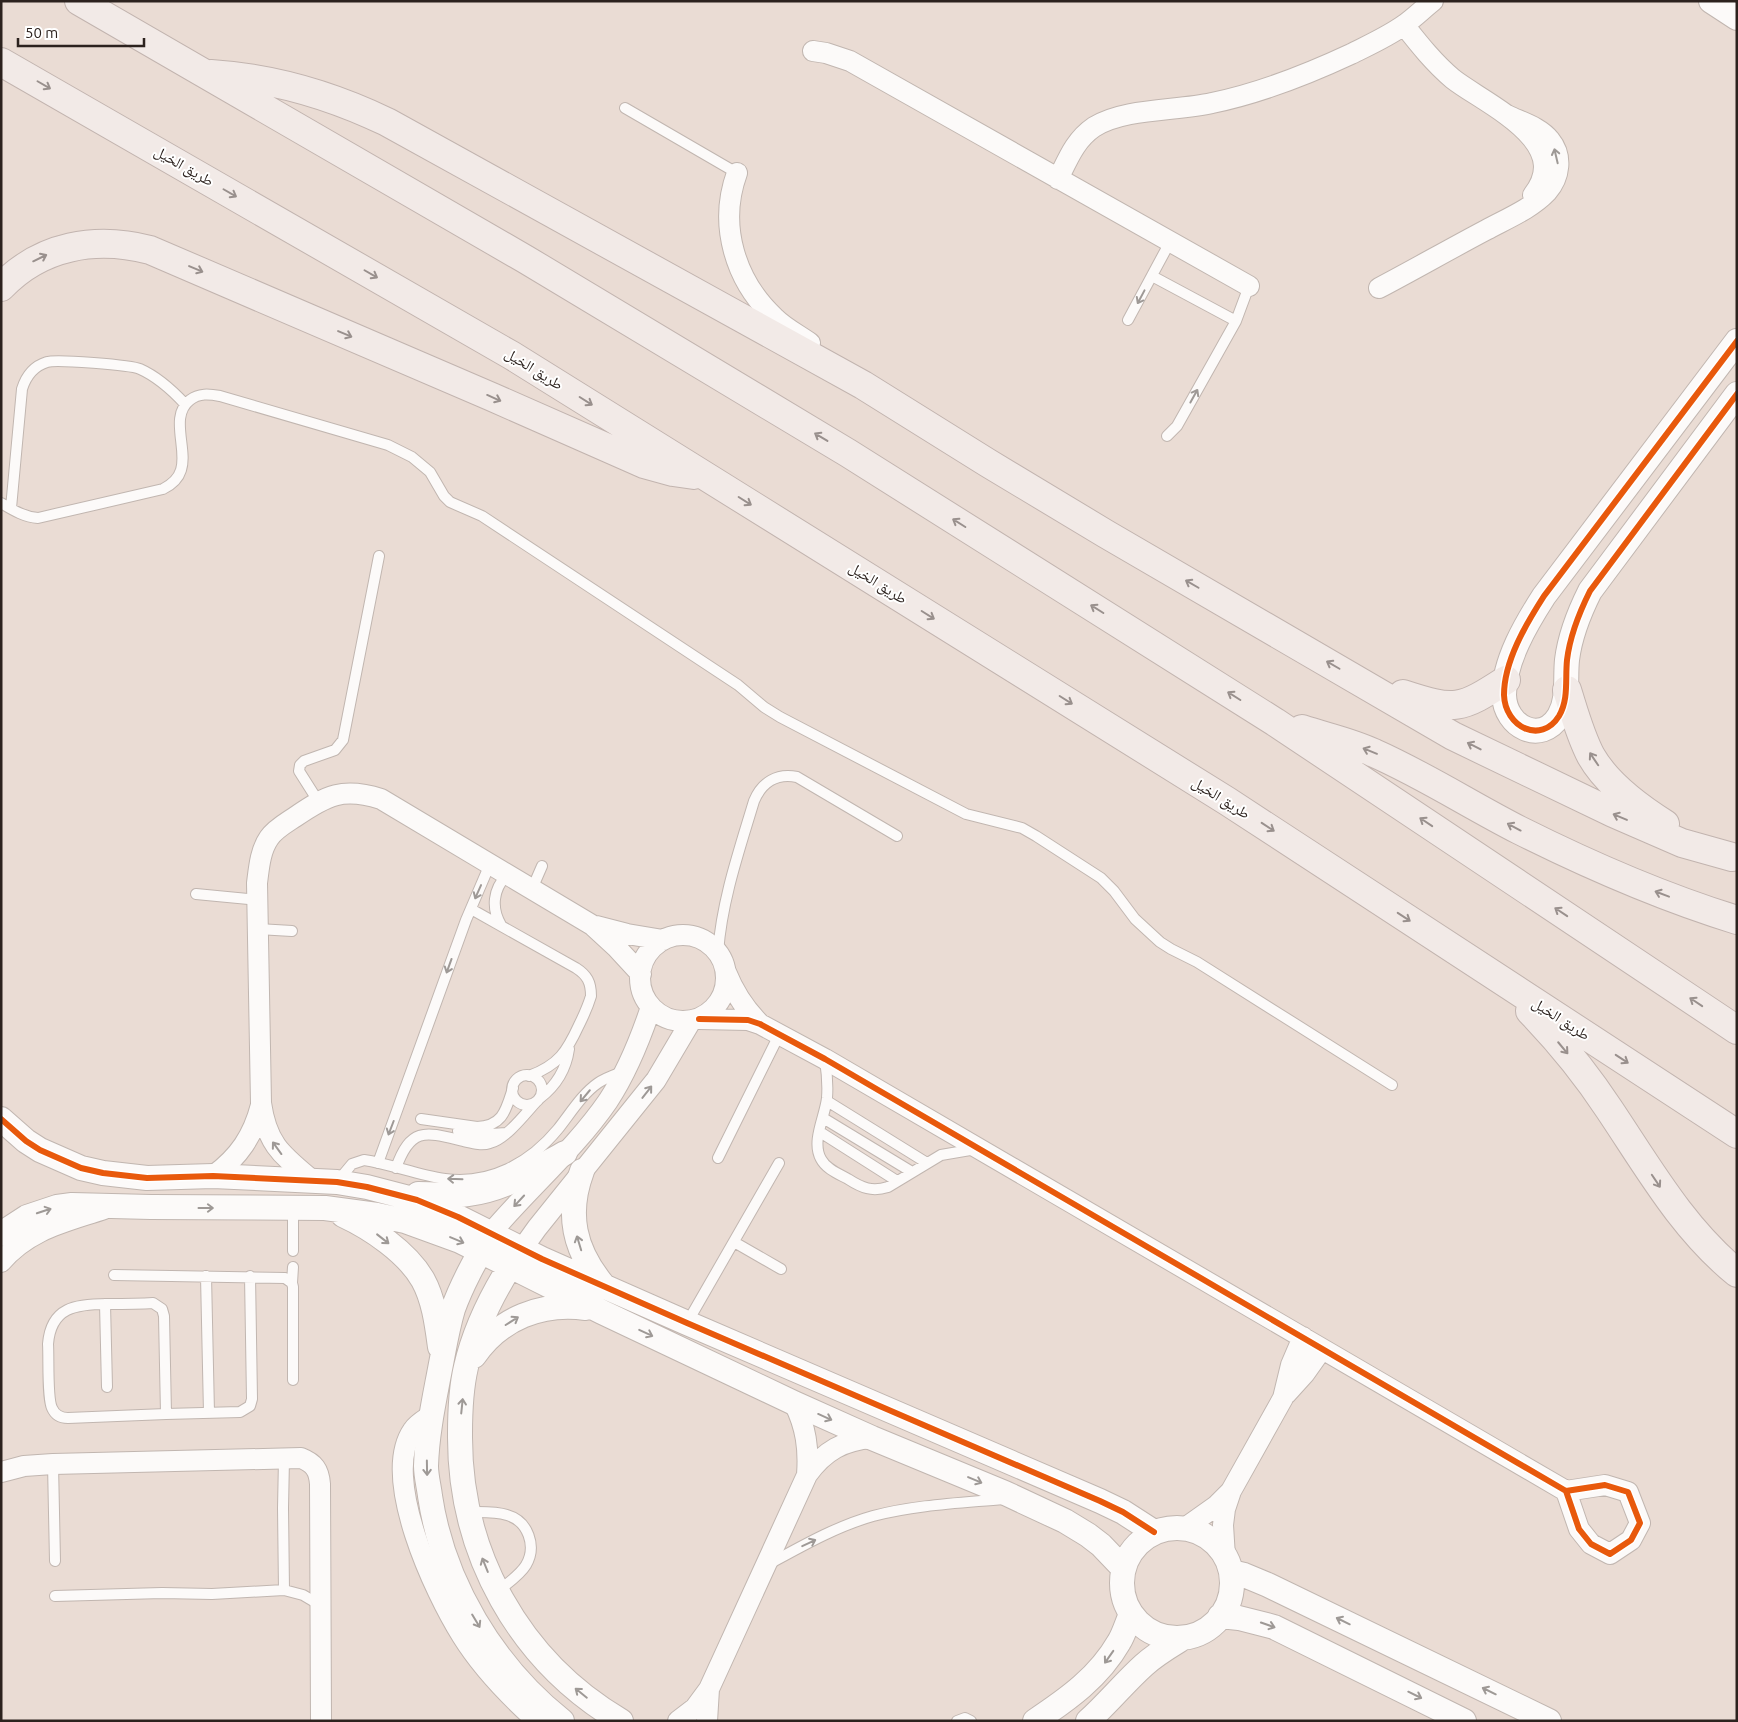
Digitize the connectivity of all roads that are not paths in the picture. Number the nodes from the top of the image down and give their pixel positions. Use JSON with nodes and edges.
{"nodes":[{"id":1,"x":79,"y":1,"type":"edge"},
{"id":2,"x":1433,"y":1,"type":"edge"},
{"id":3,"x":1712,"y":1,"type":"edge"},
{"id":4,"x":1737,"y":18,"type":"edge"},
{"id":5,"x":1404,"y":25,"type":"junction"},
{"id":6,"x":813,"y":52,"type":"dead end"},
{"id":7,"x":1,"y":62,"type":"edge"},
{"id":8,"x":203,"y":74,"type":"junction"},
{"id":9,"x":624,"y":108,"type":"dead end"},
{"id":10,"x":737,"y":173,"type":"joint"},
{"id":11,"x":1058,"y":179,"type":"junction"},
{"id":12,"x":1170,"y":242,"type":"junction"},
{"id":13,"x":1152,"y":276,"type":"junction"},
{"id":14,"x":1249,"y":286,"type":"joint"},
{"id":15,"x":1,"y":287,"type":"edge"},
{"id":16,"x":1379,"y":288,"type":"dead end"},
{"id":17,"x":1128,"y":320,"type":"dead end"},
{"id":18,"x":1236,"y":321,"type":"junction"},
{"id":19,"x":1737,"y":341,"type":"edge"},
{"id":20,"x":863,"y":385,"type":"junction"},
{"id":21,"x":1737,"y":394,"type":"edge"},
{"id":22,"x":185,"y":404,"type":"junction"},
{"id":23,"x":1167,"y":436,"type":"dead end"},
{"id":24,"x":704,"y":475,"type":"junction"},
{"id":25,"x":1,"y":503,"type":"edge"},
{"id":26,"x":11,"y":508,"type":"junction"},
{"id":27,"x":379,"y":556,"type":"dead end"},
{"id":28,"x":1506,"y":680,"type":"junction"},
{"id":29,"x":1367,"y":685,"type":"junction"},
{"id":30,"x":1567,"y":690,"type":"junction"},
{"id":31,"x":1275,"y":722,"type":"junction"},
{"id":32,"x":318,"y":802,"type":"junction"},
{"id":33,"x":897,"y":836,"type":"dead end"},
{"id":34,"x":1734,"y":858,"type":"edge"},
{"id":35,"x":542,"y":866,"type":"dead end"},
{"id":36,"x":499,"y":869,"type":"junction"},
{"id":37,"x":532,"y":889,"type":"junction"},
{"id":38,"x":196,"y":894,"type":"dead end"},
{"id":39,"x":258,"y":900,"type":"junction"},
{"id":40,"x":471,"y":909,"type":"junction"},
{"id":41,"x":1737,"y":920,"type":"edge"},
{"id":42,"x":592,"y":925,"type":"junction"},
{"id":43,"x":502,"y":926,"type":"junction"},
{"id":44,"x":258,"y":929,"type":"junction"},
{"id":45,"x":292,"y":931,"type":"dead end"},
{"id":46,"x":663,"y":940,"type":"junction"},
{"id":47,"x":718,"y":952,"type":"junction"},
{"id":48,"x":726,"y":972,"type":"junction"},
{"id":49,"x":641,"y":974,"type":"junction"},
{"id":50,"x":1493,"y":975,"type":"junction"},
{"id":51,"x":651,"y":1007,"type":"junction"},
{"id":52,"x":695,"y":1020,"type":"junction"},
{"id":53,"x":760,"y":1024,"type":"junction"},
{"id":54,"x":1737,"y":1030,"type":"edge"},
{"id":55,"x":779,"y":1034,"type":"junction"},
{"id":56,"x":569,"y":1047,"type":"junction"},
{"id":57,"x":824,"y":1059,"type":"junction"},
{"id":58,"x":626,"y":1071,"type":"junction"},
{"id":59,"x":529,"y":1076,"type":"junction"},
{"id":60,"x":1392,"y":1085,"type":"dead end"},
{"id":61,"x":513,"y":1088,"type":"junction"},
{"id":62,"x":538,"y":1100,"type":"junction"},
{"id":63,"x":827,"y":1101,"type":"junction"},
{"id":64,"x":261,"y":1103,"type":"junction"},
{"id":65,"x":823,"y":1118,"type":"junction"},
{"id":66,"x":1,"y":1119,"type":"edge"},
{"id":67,"x":820,"y":1132,"type":"junction"},
{"id":68,"x":507,"y":1133,"type":"junction"},
{"id":69,"x":1737,"y":1134,"type":"edge"},
{"id":70,"x":978,"y":1149,"type":"junction"},
{"id":71,"x":565,"y":1153,"type":"junction"},
{"id":72,"x":718,"y":1158,"type":"dead end"},
{"id":73,"x":378,"y":1163,"type":"junction"},
{"id":74,"x":779,"y":1163,"type":"dead end"},
{"id":75,"x":927,"y":1163,"type":"junction"},
{"id":76,"x":396,"y":1168,"type":"junction"},
{"id":77,"x":582,"y":1171,"type":"junction"},
{"id":78,"x":912,"y":1172,"type":"junction"},
{"id":79,"x":213,"y":1176,"type":"junction"},
{"id":80,"x":313,"y":1180,"type":"junction"},
{"id":81,"x":897,"y":1181,"type":"junction"},
{"id":82,"x":337,"y":1182,"type":"junction"},
{"id":83,"x":391,"y":1193,"type":"junction"},
{"id":84,"x":113,"y":1206,"type":"junction"},
{"id":85,"x":293,"y":1208,"type":"junction"},
{"id":86,"x":325,"y":1208,"type":"junction"},
{"id":87,"x":1,"y":1234,"type":"edge"},
{"id":88,"x":486,"y":1242,"type":"junction"},
{"id":89,"x":734,"y":1242,"type":"junction"},
{"id":90,"x":293,"y":1252,"type":"dead end"},
{"id":91,"x":516,"y":1257,"type":"junction"},
{"id":92,"x":1,"y":1262,"type":"edge"},
{"id":93,"x":293,"y":1267,"type":"dead end"},
{"id":94,"x":781,"y":1269,"type":"dead end"},
{"id":95,"x":1737,"y":1273,"type":"edge"},
{"id":96,"x":114,"y":1275,"type":"dead end"},
{"id":97,"x":206,"y":1276,"type":"junction"},
{"id":98,"x":250,"y":1276,"type":"junction"},
{"id":99,"x":292,"y":1283,"type":"junction"},
{"id":100,"x":603,"y":1285,"type":"junction"},
{"id":101,"x":105,"y":1304,"type":"junction"},
{"id":102,"x":602,"y":1312,"type":"junction"},
{"id":103,"x":687,"y":1324,"type":"junction"},
{"id":104,"x":1303,"y":1338,"type":"junction"},
{"id":105,"x":1322,"y":1349,"type":"junction"},
{"id":106,"x":466,"y":1367,"type":"junction"},
{"id":107,"x":441,"y":1368,"type":"junction"},
{"id":108,"x":293,"y":1380,"type":"dead end"},
{"id":109,"x":107,"y":1387,"type":"dead end"},
{"id":110,"x":1283,"y":1398,"type":"junction"},
{"id":111,"x":794,"y":1403,"type":"junction"},
{"id":112,"x":209,"y":1413,"type":"junction"},
{"id":113,"x":166,"y":1414,"type":"junction"},
{"id":114,"x":430,"y":1416,"type":"junction"},
{"id":115,"x":872,"y":1438,"type":"junction"},
{"id":116,"x":1,"y":1457,"type":"edge"},
{"id":117,"x":284,"y":1459,"type":"junction"},
{"id":118,"x":53,"y":1464,"type":"junction"},
{"id":119,"x":24,"y":1466,"type":"junction"},
{"id":120,"x":1,"y":1472,"type":"edge"},
{"id":121,"x":807,"y":1475,"type":"junction"},
{"id":122,"x":1231,"y":1490,"type":"junction"},
{"id":123,"x":1566,"y":1491,"type":"dead end"},
{"id":124,"x":1014,"y":1497,"type":"junction"},
{"id":125,"x":468,"y":1512,"type":"junction"},
{"id":126,"x":1185,"y":1528,"type":"junction"},
{"id":127,"x":1154,"y":1532,"type":"junction"},
{"id":128,"x":55,"y":1561,"type":"dead end"},
{"id":129,"x":766,"y":1565,"type":"junction"},
{"id":130,"x":1228,"y":1565,"type":"junction"},
{"id":131,"x":1123,"y":1568,"type":"junction"},
{"id":132,"x":284,"y":1590,"type":"junction"},
{"id":133,"x":498,"y":1592,"type":"junction"},
{"id":134,"x":55,"y":1596,"type":"dead end"},
{"id":135,"x":321,"y":1606,"type":"junction"},
{"id":136,"x":1131,"y":1614,"type":"junction"},
{"id":137,"x":1220,"y":1616,"type":"junction"},
{"id":138,"x":1183,"y":1638,"type":"junction"},
{"id":139,"x":709,"y":1689,"type":"junction"},
{"id":140,"x":1533,"y":1715,"type":"edge"},
{"id":141,"x":321,"y":1721,"type":"edge"},
{"id":142,"x":537,"y":1721,"type":"edge"},
{"id":143,"x":562,"y":1721,"type":"edge"},
{"id":144,"x":621,"y":1721,"type":"edge"},
{"id":145,"x":678,"y":1721,"type":"edge"},
{"id":146,"x":707,"y":1721,"type":"edge"},
{"id":147,"x":957,"y":1721,"type":"edge"},
{"id":148,"x":972,"y":1721,"type":"edge"},
{"id":149,"x":1035,"y":1721,"type":"edge"},
{"id":150,"x":1088,"y":1721,"type":"edge"},
{"id":151,"x":1464,"y":1721,"type":"edge"},
{"id":152,"x":1549,"y":1721,"type":"edge"}],
"edges":[{"from":1,"to":8,"type":"highway"},
{"from":2,"to":5,"type":"street"},
{"from":3,"to":4,"type":"street"},
{"from":5,"to":11,"type":"street"},
{"from":5,"to":16,"type":"street"},
{"from":6,"to":11,"type":"street"},
{"from":7,"to":24,"type":"highway","name":"طريق الخيل","one_way":true},
{"from":8,"to":20,"type":"highway"},
{"from":31,"to":8,"type":"highway","one_way":true},
{"from":9,"to":10,"type":"lane"},
{"from":10,"to":20,"type":"street"},
{"from":11,"to":12,"type":"street"},
{"from":12,"to":13,"type":"lane"},
{"from":12,"to":14,"type":"street"},
{"from":13,"to":17,"type":"lane","one_way":true},
{"from":13,"to":18,"type":"lane"},
{"from":14,"to":18,"type":"lane"},
{"from":15,"to":24,"type":"highway","one_way":true},
{"from":23,"to":18,"type":"lane","one_way":true},
{"from":19,"to":28,"type":"street"},
{"from":29,"to":20,"type":"highway","one_way":true},
{"from":21,"to":30,"type":"street"},
{"from":22,"to":26,"type":"lane"},
{"from":22,"to":26,"type":"lane"},
{"from":22,"to":60,"type":"lane"},
{"from":24,"to":50,"type":"highway","name":"طريق الخيل","one_way":true},
{"from":25,"to":26,"type":"lane"},
{"from":27,"to":32,"type":"lane"},
{"from":28,"to":29,"type":"highway"},
{"from":28,"to":30,"type":"street"},
{"from":34,"to":29,"type":"highway","one_way":true},
{"from":34,"to":30,"type":"highway","one_way":true},
{"from":41,"to":31,"type":"highway","one_way":true},
{"from":54,"to":31,"type":"highway","one_way":true},
{"from":32,"to":36,"type":"street"},
{"from":32,"to":39,"type":"street"},
{"from":33,"to":47,"type":"lane"},
{"from":35,"to":37,"type":"lane"},
{"from":36,"to":37,"type":"street"},
{"from":36,"to":40,"type":"lane","one_way":true},
{"from":36,"to":43,"type":"lane"},
{"from":37,"to":42,"type":"street"},
{"from":38,"to":39,"type":"lane"},
{"from":39,"to":44,"type":"street"},
{"from":40,"to":43,"type":"lane"},
{"from":40,"to":73,"type":"lane","one_way":true},
{"from":42,"to":46,"type":"street"},
{"from":42,"to":49,"type":"street"},
{"from":43,"to":56,"type":"lane"},
{"from":44,"to":45,"type":"lane"},
{"from":44,"to":64,"type":"street"},
{"from":46,"to":47,"type":"street"},
{"from":46,"to":49,"type":"street"},
{"from":47,"to":48,"type":"street"},
{"from":48,"to":52,"type":"street"},
{"from":48,"to":53,"type":"street"},
{"from":49,"to":51,"type":"street"},
{"from":50,"to":69,"type":"highway","name":"طريق الخيل","one_way":true},
{"from":50,"to":95,"type":"highway","one_way":true},
{"from":51,"to":52,"type":"street"},
{"from":51,"to":58,"type":"street"},
{"from":52,"to":53,"type":"street"},
{"from":77,"to":52,"type":"street","one_way":true},
{"from":53,"to":55,"type":"street"},
{"from":55,"to":57,"type":"street"},
{"from":55,"to":72,"type":"lane"},
{"from":56,"to":59,"type":"lane"},
{"from":56,"to":62,"type":"lane"},
{"from":57,"to":63,"type":"lane"},
{"from":57,"to":70,"type":"street"},
{"from":58,"to":71,"type":"street"},
{"from":58,"to":76,"type":"lane","one_way":true},
{"from":59,"to":61,"type":"lane"},
{"from":59,"to":62,"type":"lane"},
{"from":61,"to":62,"type":"lane"},
{"from":61,"to":68,"type":"lane"},
{"from":62,"to":68,"type":"lane"},
{"from":63,"to":65,"type":"lane"},
{"from":63,"to":75,"type":"lane"},
{"from":64,"to":79,"type":"street"},
{"from":80,"to":64,"type":"street","one_way":true},
{"from":65,"to":67,"type":"lane"},
{"from":65,"to":78,"type":"lane"},
{"from":66,"to":79,"type":"street"},
{"from":67,"to":81,"type":"lane"},
{"from":67,"to":81,"type":"lane"},
{"from":68,"to":76,"type":"lane"},
{"from":70,"to":75,"type":"lane"},
{"from":70,"to":104,"type":"street"},
{"from":71,"to":83,"type":"street"},
{"from":71,"to":88,"type":"street","one_way":true},
{"from":73,"to":76,"type":"lane"},
{"from":73,"to":82,"type":"lane"},
{"from":74,"to":89,"type":"lane"},
{"from":75,"to":78,"type":"lane"},
{"from":77,"to":91,"type":"street"},
{"from":100,"to":77,"type":"street","one_way":true},
{"from":78,"to":81,"type":"lane"},
{"from":79,"to":80,"type":"street"},
{"from":80,"to":82,"type":"street"},
{"from":82,"to":83,"type":"street"},
{"from":83,"to":88,"type":"street"},
{"from":84,"to":85,"type":"street","one_way":true},
{"from":87,"to":84,"type":"street","one_way":true},
{"from":84,"to":92,"type":"street"},
{"from":85,"to":86,"type":"street"},
{"from":85,"to":90,"type":"lane"},
{"from":86,"to":88,"type":"street","one_way":true},
{"from":86,"to":107,"type":"street","one_way":true},
{"from":88,"to":91,"type":"street"},
{"from":88,"to":107,"type":"street"},
{"from":89,"to":94,"type":"lane"},
{"from":89,"to":103,"type":"lane"},
{"from":91,"to":100,"type":"street"},
{"from":91,"to":102,"type":"street"},
{"from":91,"to":106,"type":"street"},
{"from":93,"to":99,"type":"lane"},
{"from":96,"to":97,"type":"lane"},
{"from":97,"to":98,"type":"lane"},
{"from":97,"to":112,"type":"lane"},
{"from":98,"to":99,"type":"lane"},
{"from":98,"to":112,"type":"lane"},
{"from":99,"to":108,"type":"lane"},
{"from":100,"to":103,"type":"street"},
{"from":101,"to":109,"type":"lane"},
{"from":101,"to":113,"type":"lane"},
{"from":101,"to":113,"type":"lane"},
{"from":106,"to":102,"type":"street","one_way":true},
{"from":102,"to":111,"type":"street","one_way":true},
{"from":103,"to":127,"type":"street"},
{"from":104,"to":105,"type":"street"},
{"from":104,"to":110,"type":"street"},
{"from":105,"to":110,"type":"street"},
{"from":105,"to":123,"type":"street"},
{"from":125,"to":106,"type":"street","one_way":true},
{"from":107,"to":114,"type":"street"},
{"from":110,"to":122,"type":"street"},
{"from":111,"to":115,"type":"street","one_way":true},
{"from":111,"to":121,"type":"street"},
{"from":112,"to":113,"type":"lane"},
{"from":114,"to":142,"type":"street"},
{"from":114,"to":143,"type":"street","one_way":true},
{"from":115,"to":121,"type":"street"},
{"from":115,"to":124,"type":"street","one_way":true},
{"from":116,"to":119,"type":"street"},
{"from":117,"to":118,"type":"street"},
{"from":117,"to":132,"type":"lane"},
{"from":117,"to":135,"type":"street"},
{"from":118,"to":119,"type":"street"},
{"from":118,"to":128,"type":"lane"},
{"from":119,"to":120,"type":"street"},
{"from":121,"to":129,"type":"street"},
{"from":122,"to":126,"type":"street"},
{"from":122,"to":130,"type":"street"},
{"from":129,"to":124,"type":"lane","one_way":true},
{"from":124,"to":131,"type":"street"},
{"from":133,"to":125,"type":"street","one_way":true},
{"from":125,"to":133,"type":"lane"},
{"from":126,"to":127,"type":"street"},
{"from":126,"to":130,"type":"street"},
{"from":127,"to":131,"type":"street"},
{"from":129,"to":139,"type":"street"},
{"from":130,"to":137,"type":"street"},
{"from":140,"to":130,"type":"street","one_way":true},
{"from":131,"to":136,"type":"street"},
{"from":132,"to":134,"type":"lane"},
{"from":132,"to":135,"type":"lane"},
{"from":144,"to":133,"type":"street","one_way":true},
{"from":135,"to":141,"type":"street"},
{"from":136,"to":138,"type":"street"},
{"from":136,"to":149,"type":"street","one_way":true},
{"from":137,"to":138,"type":"street"},
{"from":137,"to":151,"type":"street","one_way":true},
{"from":138,"to":150,"type":"street"},
{"from":139,"to":145,"type":"street"},
{"from":139,"to":146,"type":"street"},
{"from":140,"to":152,"type":"street"},
{"from":147,"to":148,"type":"lane"}]}
